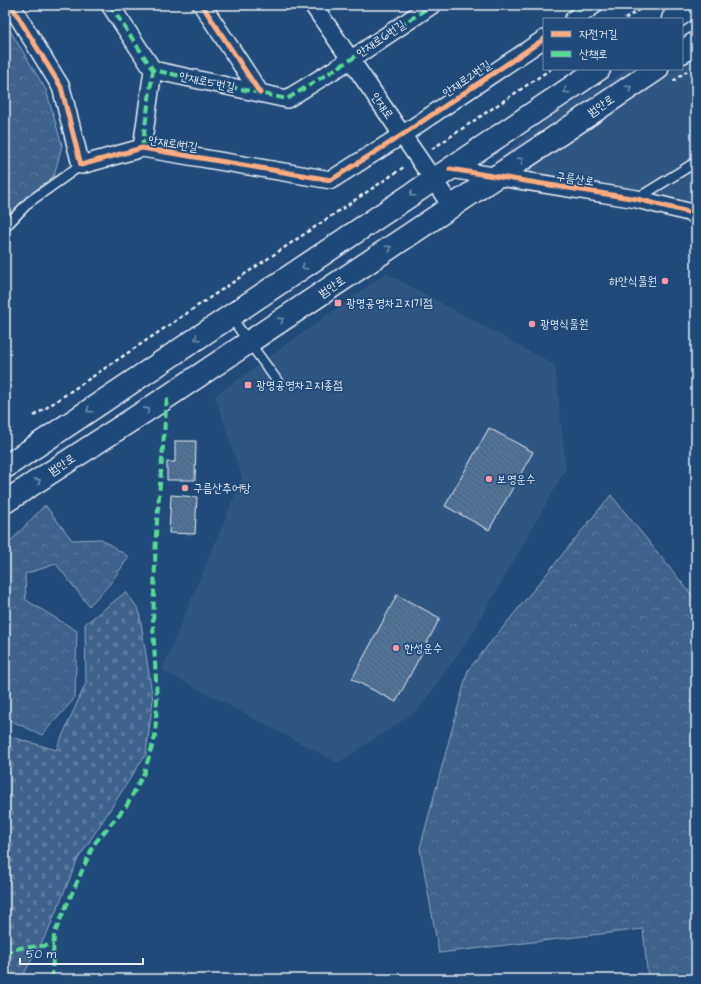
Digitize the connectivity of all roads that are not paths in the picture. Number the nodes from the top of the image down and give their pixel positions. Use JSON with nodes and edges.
{"nodes":[{"id":1,"x":11,"y":5,"type":"edge"},
{"id":2,"x":110,"y":5,"type":"edge"},
{"id":3,"x":202,"y":5,"type":"edge"},
{"id":4,"x":313,"y":5,"type":"edge"},
{"id":5,"x":432,"y":5,"type":"edge"},
{"id":6,"x":694,"y":5,"type":"edge"},
{"id":7,"x":674,"y":18,"type":"edge"},
{"id":8,"x":543,"y":40,"type":"edge"},
{"id":9,"x":696,"y":43,"type":"edge"},
{"id":10,"x":683,"y":51,"type":"edge"},
{"id":11,"x":350,"y":60,"type":"junction"},
{"id":12,"x":153,"y":70,"type":"junction"},
{"id":13,"x":597,"y":70,"type":"edge"},
{"id":14,"x":656,"y":70,"type":"edge"},
{"id":15,"x":260,"y":93,"type":"junction"},
{"id":16,"x":402,"y":135,"type":"junction"},
{"id":17,"x":142,"y":148,"type":"junction"},
{"id":18,"x":696,"y":162,"type":"edge"},
{"id":19,"x":81,"y":166,"type":"junction"},
{"id":20,"x":441,"y":174,"type":"junction"},
{"id":21,"x":497,"y":176,"type":"junction"},
{"id":22,"x":637,"y":199,"type":"junction"},
{"id":23,"x":452,"y":207,"type":"junction"},
{"id":24,"x":696,"y":214,"type":"edge"},
{"id":25,"x":5,"y":227,"type":"edge"},
{"id":26,"x":230,"y":316,"type":"junction"},
{"id":27,"x":248,"y":342,"type":"junction"},
{"id":28,"x":278,"y":382,"type":"dead end"},
{"id":29,"x":5,"y":467,"type":"edge"},
{"id":30,"x":5,"y":502,"type":"edge"}],
"edges":[{"from":1,"to":19,"type":"street"},
{"from":2,"to":12,"type":"street"},
{"from":3,"to":15,"type":"street"},
{"from":4,"to":11,"type":"street","name":"안재로"},
{"from":5,"to":11,"type":"street","name":"안재로6번길"},
{"from":6,"to":7,"type":"main road"},
{"from":8,"to":16,"type":"street","name":"안재로2번길"},
{"from":9,"to":10,"type":"main road"},
{"from":11,"to":15,"type":"street","name":"안재로5번길"},
{"from":11,"to":16,"type":"street","name":"안재로"},
{"from":12,"to":15,"type":"street","name":"안재로5번길"},
{"from":12,"to":17,"type":"street"},
{"from":13,"to":20,"type":"main road","one_way":true},
{"from":21,"to":14,"type":"main road","name":"범안로","one_way":true},
{"from":16,"to":17,"type":"street","name":"안재로1번길"},
{"from":16,"to":20,"type":"street","name":"안재로"},
{"from":17,"to":19,"type":"street","name":"안재로1번길"},
{"from":18,"to":22,"type":"lane"},
{"from":19,"to":25,"type":"lane"},
{"from":20,"to":21,"type":"street","name":"구름산로"},
{"from":20,"to":23,"type":"street","name":"안재로"},
{"from":20,"to":26,"type":"main road","one_way":true},
{"from":21,"to":22,"type":"street","name":"구름산로"},
{"from":21,"to":23,"type":"main road","name":"범안로"},
{"from":22,"to":24,"type":"street","name":"구름산로"},
{"from":27,"to":23,"type":"main road","name":"범안로","one_way":true},
{"from":26,"to":27,"type":"lane"},
{"from":26,"to":29,"type":"main road","one_way":true},
{"from":27,"to":28,"type":"lane"},
{"from":30,"to":27,"type":"main road","name":"범안로","one_way":true}]}
